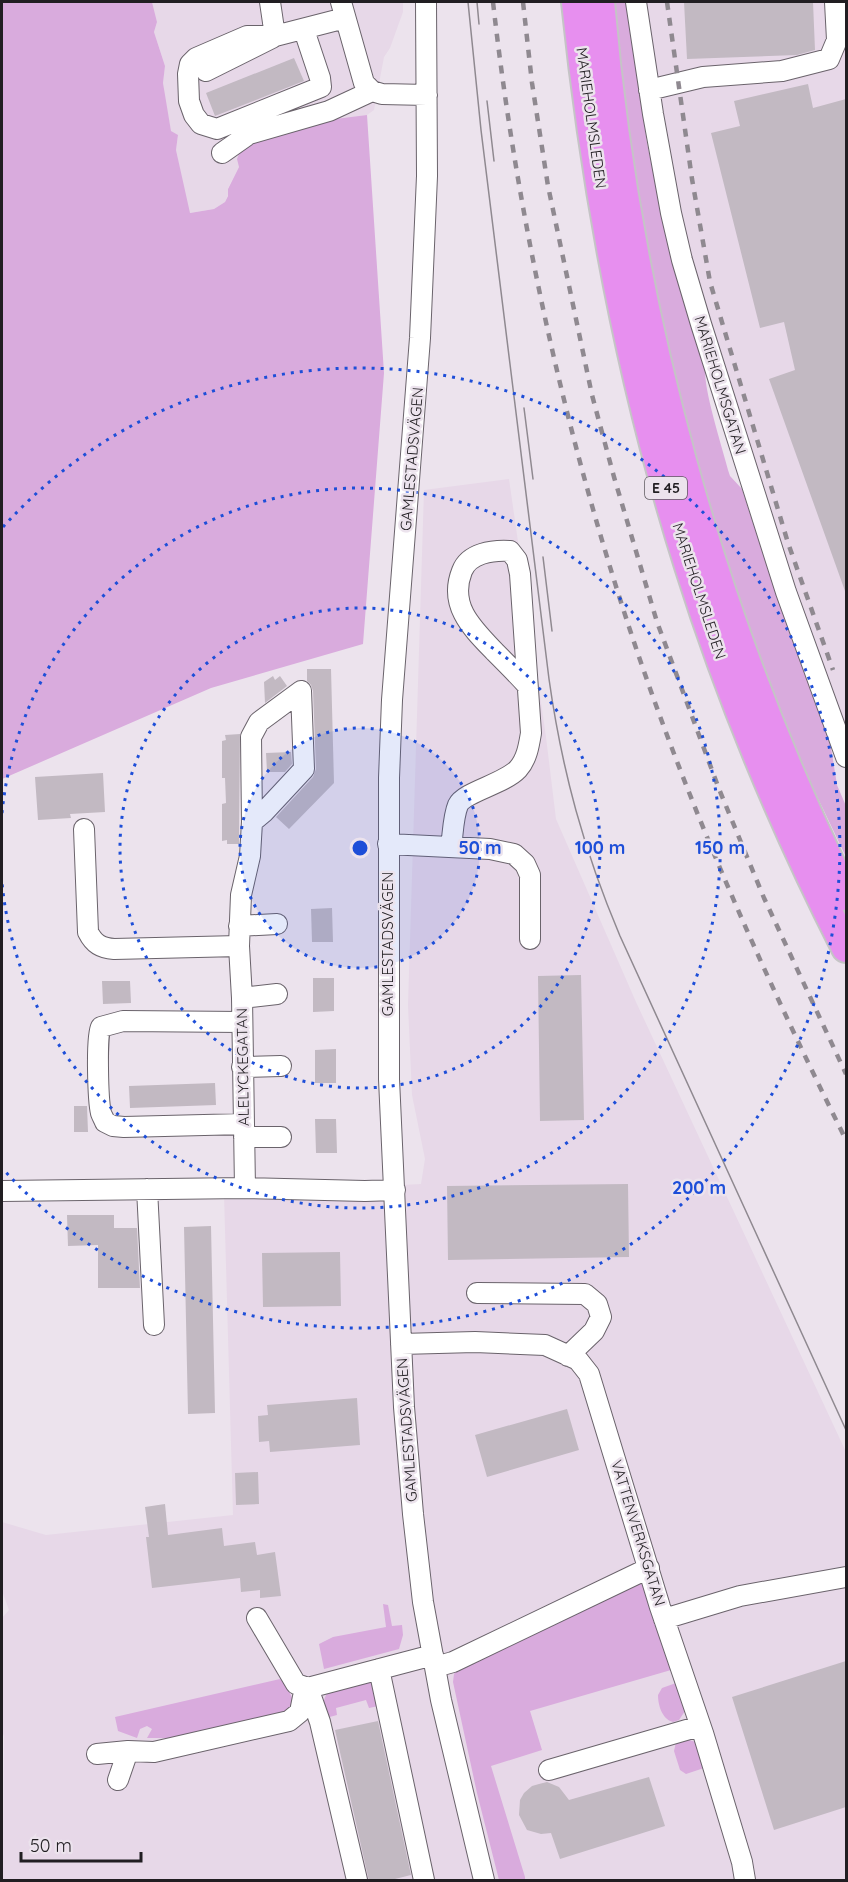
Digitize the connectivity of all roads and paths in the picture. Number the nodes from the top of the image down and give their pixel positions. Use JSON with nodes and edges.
{"nodes":[{"id":1,"x":270,"y":2,"type":"edge"},
{"id":2,"x":426,"y":2,"type":"edge"},
{"id":3,"x":576,"y":2,"type":"edge"},
{"id":4,"x":600,"y":2,"type":"edge"},
{"id":5,"x":636,"y":2,"type":"edge"},
{"id":6,"x":835,"y":2,"type":"edge"},
{"id":7,"x":343,"y":10,"type":"edge"},
{"id":8,"x":304,"y":30,"type":"junction"},
{"id":9,"x":275,"y":36,"type":"junction"},
{"id":10,"x":206,"y":71,"type":"dead end"},
{"id":11,"x":649,"y":90,"type":"junction"},
{"id":12,"x":372,"y":91,"type":"junction"},
{"id":13,"x":427,"y":95,"type":"junction"},
{"id":14,"x":222,"y":153,"type":"dead end"},
{"id":15,"x":528,"y":685,"type":"junction"},
{"id":16,"x":846,"y":757,"type":"edge"},
{"id":17,"x":252,"y":822,"type":"junction"},
{"id":18,"x":84,"y":829,"type":"dead end"},
{"id":19,"x":388,"y":844,"type":"junction"},
{"id":20,"x":451,"y":847,"type":"junction"},
{"id":21,"x":846,"y":896,"type":"edge"},
{"id":22,"x":277,"y":924,"type":"dead end"},
{"id":23,"x":239,"y":926,"type":"junction"},
{"id":24,"x":530,"y":939,"type":"dead end"},
{"id":25,"x":239,"y":946,"type":"junction"},
{"id":26,"x":846,"y":948,"type":"edge"},
{"id":27,"x":277,"y":994,"type":"dead end"},
{"id":28,"x":242,"y":998,"type":"junction"},
{"id":29,"x":242,"y":1022,"type":"junction"},
{"id":30,"x":281,"y":1066,"type":"dead end"},
{"id":31,"x":242,"y":1067,"type":"junction"},
{"id":32,"x":244,"y":1131,"type":"junction"},
{"id":33,"x":281,"y":1137,"type":"dead end"},
{"id":34,"x":245,"y":1188,"type":"junction"},
{"id":35,"x":147,"y":1189,"type":"junction"},
{"id":36,"x":395,"y":1190,"type":"junction"},
{"id":37,"x":7,"y":1191,"type":"edge"},
{"id":38,"x":477,"y":1293,"type":"dead end"},
{"id":39,"x":154,"y":1325,"type":"dead end"},
{"id":40,"x":401,"y":1344,"type":"junction"},
{"id":41,"x":568,"y":1356,"type":"junction"},
{"id":42,"x":649,"y":1568,"type":"junction"},
{"id":43,"x":846,"y":1576,"type":"edge"},
{"id":44,"x":257,"y":1618,"type":"dead end"},
{"id":45,"x":664,"y":1619,"type":"junction"},
{"id":46,"x":434,"y":1661,"type":"junction"},
{"id":47,"x":379,"y":1669,"type":"junction"},
{"id":48,"x":308,"y":1688,"type":"junction"},
{"id":49,"x":700,"y":1726,"type":"junction"},
{"id":50,"x":128,"y":1751,"type":"junction"},
{"id":51,"x":96,"y":1754,"type":"dead end"},
{"id":52,"x":549,"y":1770,"type":"dead end"},
{"id":53,"x":118,"y":1780,"type":"dead end"},
{"id":54,"x":357,"y":1881,"type":"edge"},
{"id":55,"x":424,"y":1881,"type":"edge"},
{"id":56,"x":484,"y":1881,"type":"edge"},
{"id":57,"x":745,"y":1881,"type":"edge"}],
"edges":[{"from":1,"to":9,"type":"street"},
{"from":2,"to":13,"type":"street","name":"GAMLESTADSVÄGEN"},
{"from":3,"to":26,"type":"highway","name":"MARIEHOLMSLEDEN","number":"E 45"},
{"from":4,"to":21,"type":"highway","name":"MARIEHOLMSLEDEN","number":"E 45"},
{"from":5,"to":11,"type":"street","name":"MARIEHOLMSGATAN"},
{"from":6,"to":11,"type":"street"},
{"from":7,"to":8,"type":"street"},
{"from":7,"to":12,"type":"street"},
{"from":8,"to":9,"type":"street"},
{"from":8,"to":9,"type":"street"},
{"from":9,"to":10,"type":"street"},
{"from":11,"to":16,"type":"street","name":"MARIEHOLMSGATAN"},
{"from":12,"to":13,"type":"street"},
{"from":12,"to":14,"type":"street"},
{"from":13,"to":19,"type":"street","name":"GAMLESTADSVÄGEN"},
{"from":15,"to":15,"type":"street"},
{"from":15,"to":20,"type":"street"},
{"from":17,"to":17,"type":"street","name":"ALELYCKEGATAN"},
{"from":17,"to":23,"type":"street","name":"ALELYCKEGATAN"},
{"from":18,"to":25,"type":"street"},
{"from":19,"to":20,"type":"street"},
{"from":19,"to":36,"type":"street","name":"GAMLESTADSVÄGEN"},
{"from":20,"to":24,"type":"street"},
{"from":22,"to":23,"type":"street"},
{"from":23,"to":25,"type":"street","name":"ALELYCKEGATAN"},
{"from":25,"to":28,"type":"street","name":"ALELYCKEGATAN"},
{"from":27,"to":28,"type":"street"},
{"from":28,"to":29,"type":"street","name":"ALELYCKEGATAN"},
{"from":29,"to":31,"type":"street","name":"ALELYCKEGATAN"},
{"from":29,"to":32,"type":"street"},
{"from":30,"to":31,"type":"street"},
{"from":31,"to":32,"type":"street","name":"ALELYCKEGATAN"},
{"from":32,"to":33,"type":"street"},
{"from":32,"to":34,"type":"street","name":"ALELYCKEGATAN"},
{"from":34,"to":35,"type":"street"},
{"from":34,"to":36,"type":"street"},
{"from":35,"to":37,"type":"street"},
{"from":35,"to":39,"type":"street"},
{"from":36,"to":40,"type":"street","name":"GAMLESTADSVÄGEN"},
{"from":38,"to":41,"type":"street"},
{"from":40,"to":41,"type":"street","name":"VATTENVERKSGATAN"},
{"from":40,"to":46,"type":"street","name":"GAMLESTADSVÄGEN"},
{"from":41,"to":42,"type":"street","name":"VATTENVERKSGATAN"},
{"from":42,"to":45,"type":"street","name":"VATTENVERKSGATAN"},
{"from":42,"to":46,"type":"street"},
{"from":43,"to":45,"type":"street"},
{"from":44,"to":48,"type":"street"},
{"from":45,"to":49,"type":"street","name":"VATTENVERKSGATAN"},
{"from":46,"to":47,"type":"street"},
{"from":46,"to":56,"type":"street","name":"GAMLESTADSVÄGEN"},
{"from":47,"to":48,"type":"street"},
{"from":47,"to":55,"type":"street"},
{"from":48,"to":50,"type":"street"},
{"from":48,"to":54,"type":"street"},
{"from":49,"to":52,"type":"street"},
{"from":49,"to":57,"type":"street","name":"VATTENVERKSGATAN"},
{"from":50,"to":51,"type":"street"},
{"from":50,"to":53,"type":"street"}]}
